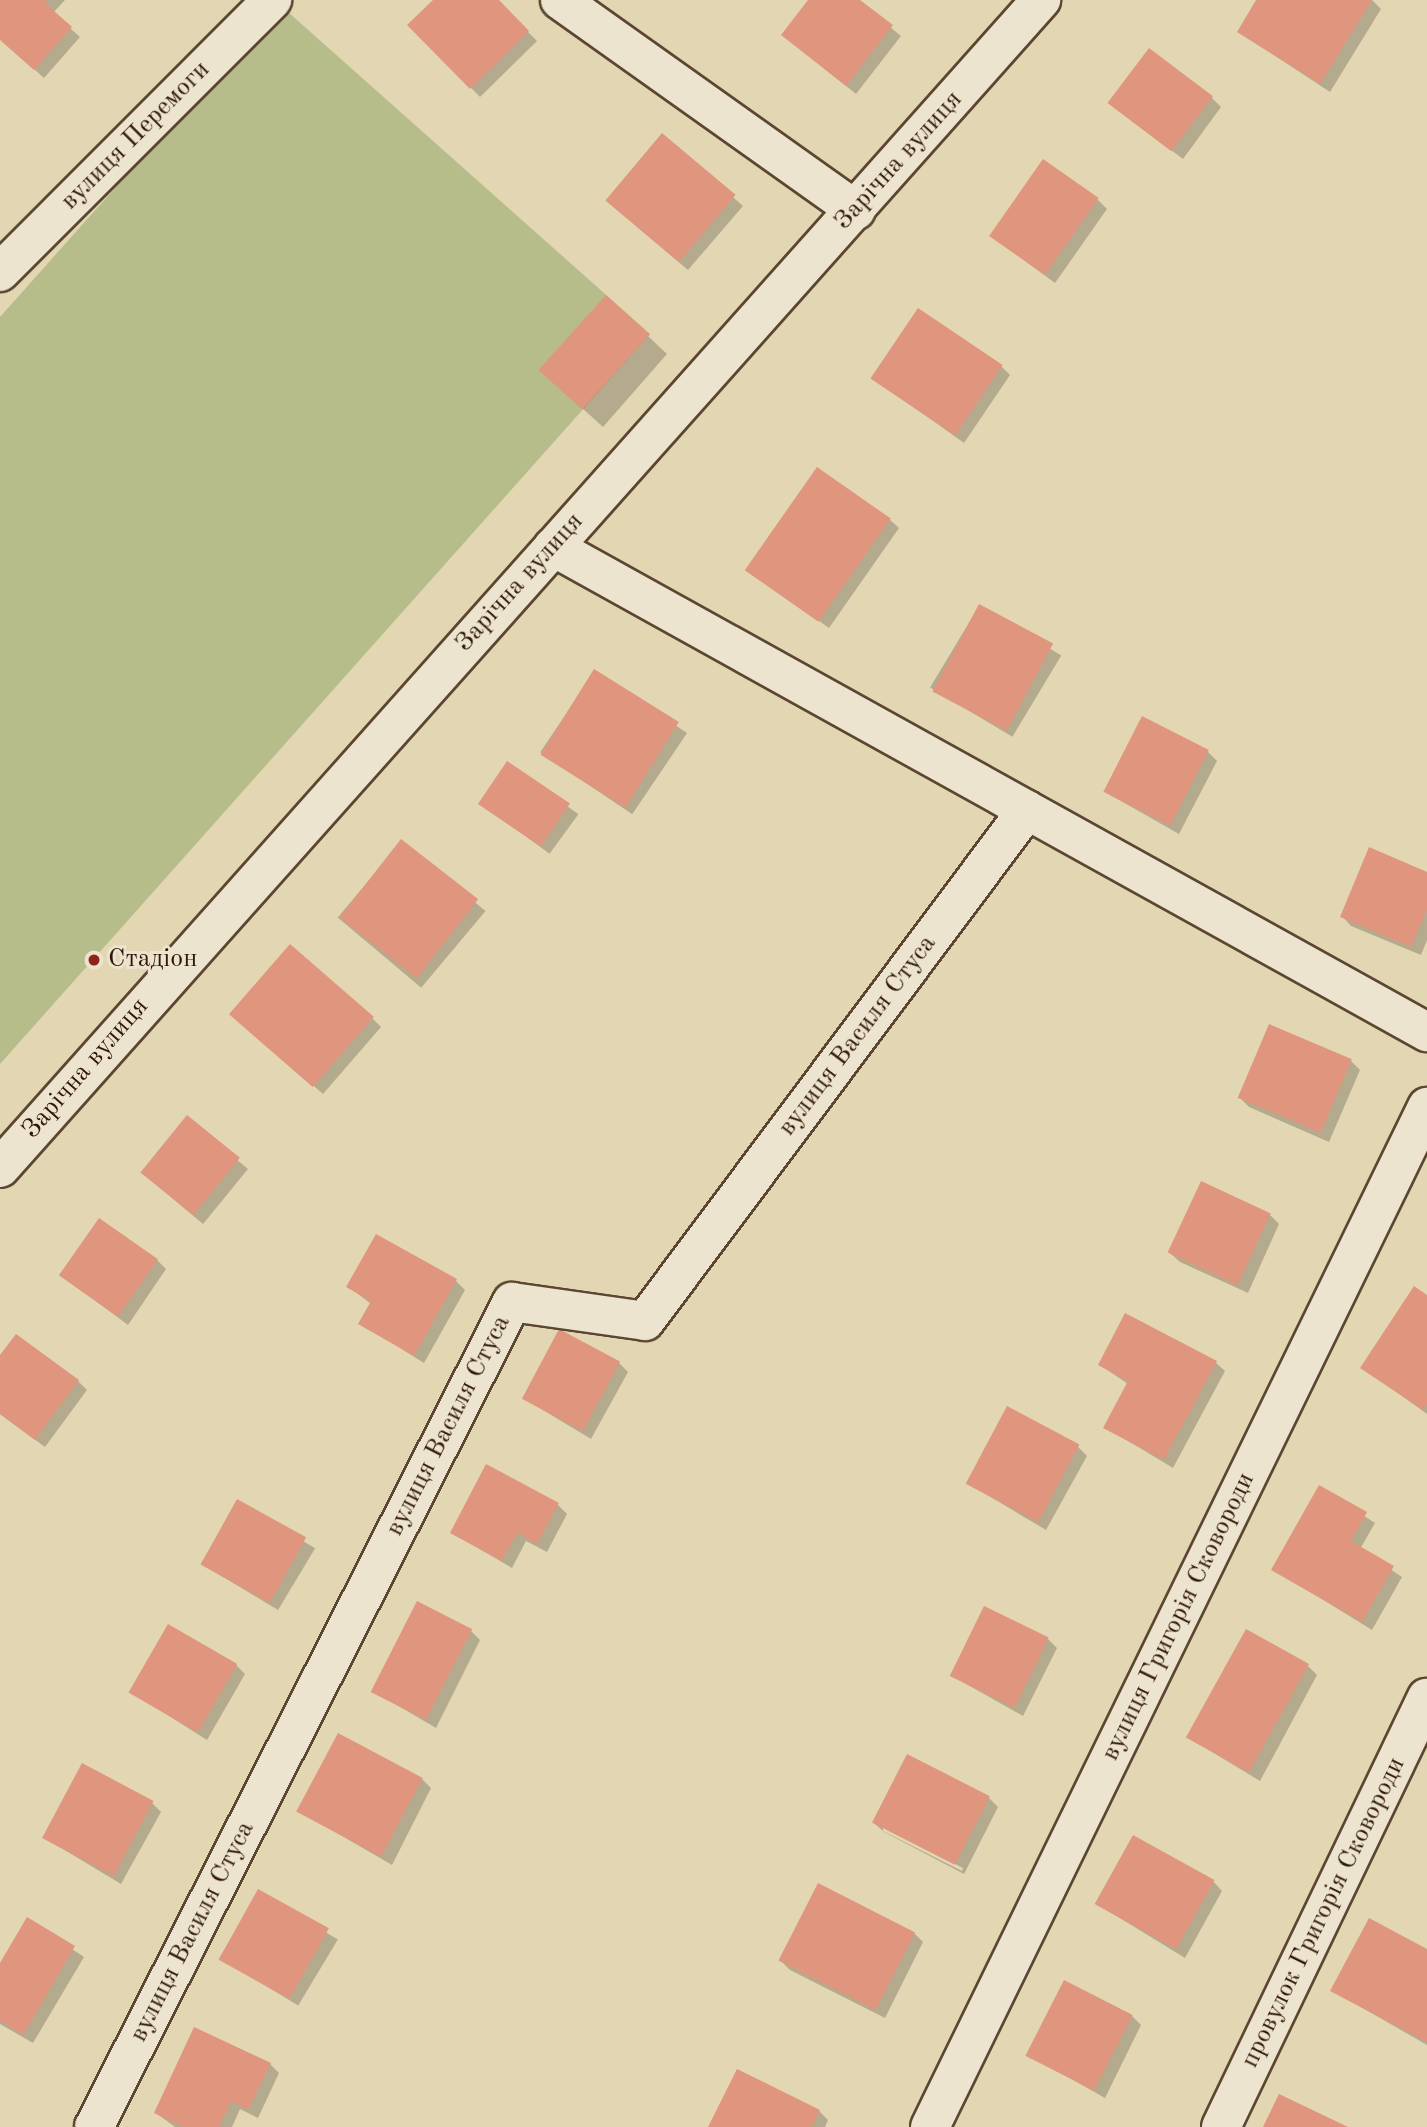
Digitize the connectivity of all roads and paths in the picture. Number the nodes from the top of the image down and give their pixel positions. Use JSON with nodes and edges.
{"nodes":[{"id":1,"x":272,"y":0,"type":"edge"},
{"id":2,"x":560,"y":0,"type":"edge"},
{"id":3,"x":1041,"y":0,"type":"edge"},
{"id":4,"x":856,"y":210,"type":"junction"},
{"id":5,"x":0,"y":272,"type":"edge"},
{"id":6,"x":553,"y":547,"type":"junction"},
{"id":7,"x":1027,"y":810,"type":"junction"},
{"id":8,"x":1427,"y":1032,"type":"edge"},
{"id":9,"x":1427,"y":1107,"type":"edge"},
{"id":10,"x":0,"y":1168,"type":"edge"},
{"id":11,"x":1427,"y":1698,"type":"edge"},
{"id":12,"x":94,"y":2127,"type":"edge"},
{"id":13,"x":930,"y":2127,"type":"edge"},
{"id":14,"x":1221,"y":2127,"type":"edge"}],
"edges":[{"from":1,"to":5,"type":"street","name":"вулиця Перемоги"},
{"from":2,"to":4,"type":"street"},
{"from":3,"to":4,"type":"street","name":"Зарічна вулиця"},
{"from":4,"to":6,"type":"street","name":"Зарічна вулиця"},
{"from":6,"to":7,"type":"street"},
{"from":6,"to":10,"type":"street","name":"Зарічна вулиця"},
{"from":7,"to":8,"type":"street"},
{"from":7,"to":12,"type":"street","name":"вулиця Василя Стуса"},
{"from":9,"to":13,"type":"street","name":"вулиця Григорія Сковороди"},
{"from":11,"to":14,"type":"street","name":"провулок Григорія Сковороди"}]}
